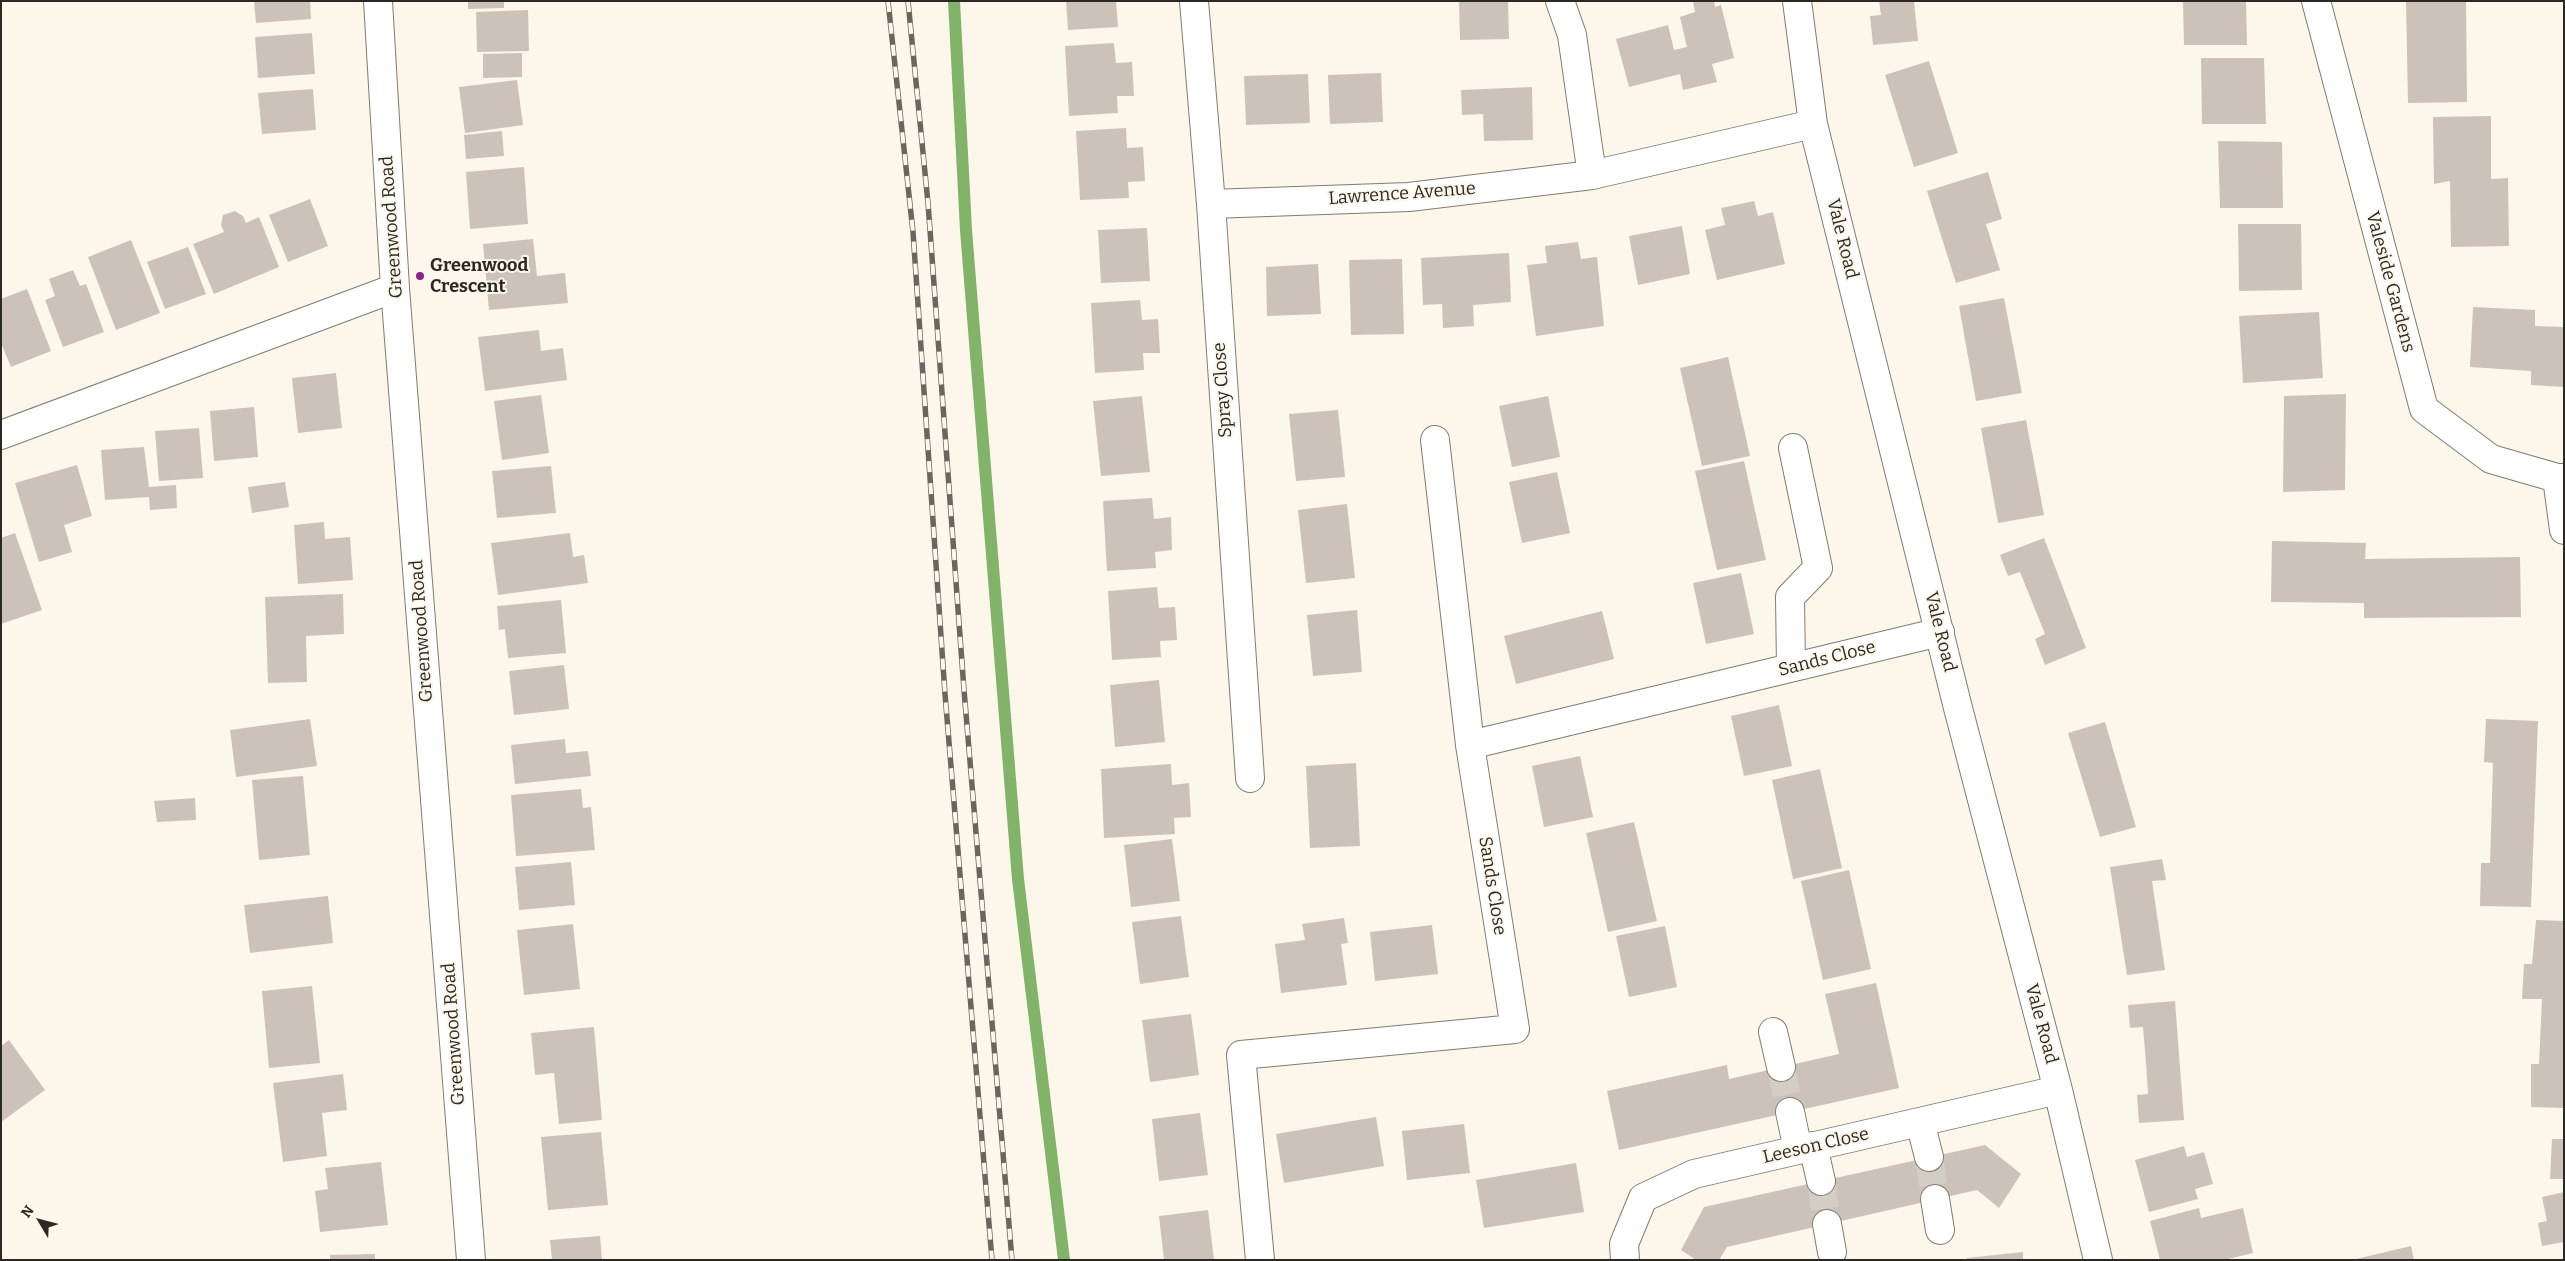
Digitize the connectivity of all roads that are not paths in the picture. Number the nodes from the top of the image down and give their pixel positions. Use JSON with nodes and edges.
{"nodes":[{"id":1,"x":378,"y":1,"type":"edge"},
{"id":2,"x":1194,"y":1,"type":"edge"},
{"id":3,"x":1560,"y":1,"type":"edge"},
{"id":4,"x":1797,"y":1,"type":"edge"},
{"id":5,"x":2316,"y":1,"type":"edge"},
{"id":6,"x":1813,"y":124,"type":"junction"},
{"id":7,"x":1592,"y":175,"type":"junction"},
{"id":8,"x":1211,"y":204,"type":"junction"},
{"id":9,"x":395,"y":288,"type":"junction"},
{"id":10,"x":1,"y":435,"type":"edge"},
{"id":11,"x":1435,"y":440,"type":"dead end"},
{"id":12,"x":1792,"y":448,"type":"dead end"},
{"id":13,"x":2560,"y":478,"type":"edge"},
{"id":14,"x":2564,"y":530,"type":"edge"},
{"id":15,"x":1940,"y":632,"type":"junction"},
{"id":16,"x":1791,"y":667,"type":"junction"},
{"id":17,"x":1470,"y":745,"type":"junction"},
{"id":18,"x":1250,"y":778,"type":"dead end"},
{"id":19,"x":1773,"y":1032,"type":"dead end"},
{"id":20,"x":1781,"y":1068,"type":"tunnel mouth"},
{"id":21,"x":2058,"y":1090,"type":"junction"},
{"id":22,"x":1790,"y":1112,"type":"tunnel mouth"},
{"id":23,"x":1920,"y":1122,"type":"junction"},
{"id":24,"x":1805,"y":1148,"type":"junction"},
{"id":25,"x":1929,"y":1157,"type":"tunnel mouth"},
{"id":26,"x":1821,"y":1181,"type":"tunnel mouth"},
{"id":27,"x":1935,"y":1199,"type":"tunnel mouth"},
{"id":28,"x":1827,"y":1224,"type":"tunnel mouth"},
{"id":29,"x":1940,"y":1230,"type":"dead end"},
{"id":30,"x":1832,"y":1252,"type":"dead end"},
{"id":31,"x":471,"y":1260,"type":"edge"},
{"id":32,"x":1260,"y":1260,"type":"edge"},
{"id":33,"x":1625,"y":1260,"type":"edge"},
{"id":34,"x":2098,"y":1260,"type":"edge"}],
"edges":[{"from":1,"to":9,"type":"street","name":"Greenwood Road"},
{"from":2,"to":8,"type":"street","name":"Spray Close"},
{"from":3,"to":7,"type":"street"},
{"from":4,"to":6,"type":"street","name":"Vale Road"},
{"from":5,"to":13,"type":"street","name":"Valeside Gardens"},
{"from":6,"to":7,"type":"street","name":"Lawrence Avenue"},
{"from":6,"to":15,"type":"street","name":"Vale Road"},
{"from":7,"to":8,"type":"street","name":"Lawrence Avenue"},
{"from":8,"to":18,"type":"street","name":"Spray Close"},
{"from":9,"to":10,"type":"street"},
{"from":9,"to":31,"type":"street","name":"Greenwood Road"},
{"from":11,"to":17,"type":"street"},
{"from":12,"to":16,"type":"street"},
{"from":13,"to":14,"type":"street"},
{"from":15,"to":16,"type":"street","name":"Sands Close"},
{"from":15,"to":21,"type":"street","name":"Vale Road"},
{"from":16,"to":17,"type":"street","name":"Sands Close"},
{"from":17,"to":32,"type":"street","name":"Sands Close"},
{"from":19,"to":20,"type":"street"},
{"from":21,"to":23,"type":"street","name":"Leeson Close"},
{"from":21,"to":34,"type":"street","name":"Vale Road"},
{"from":22,"to":24,"type":"street"},
{"from":23,"to":24,"type":"street","name":"Leeson Close"},
{"from":23,"to":25,"type":"street"},
{"from":24,"to":26,"type":"street"},
{"from":24,"to":33,"type":"street","name":"Leeson Close"},
{"from":27,"to":29,"type":"street"},
{"from":28,"to":30,"type":"street"}]}
